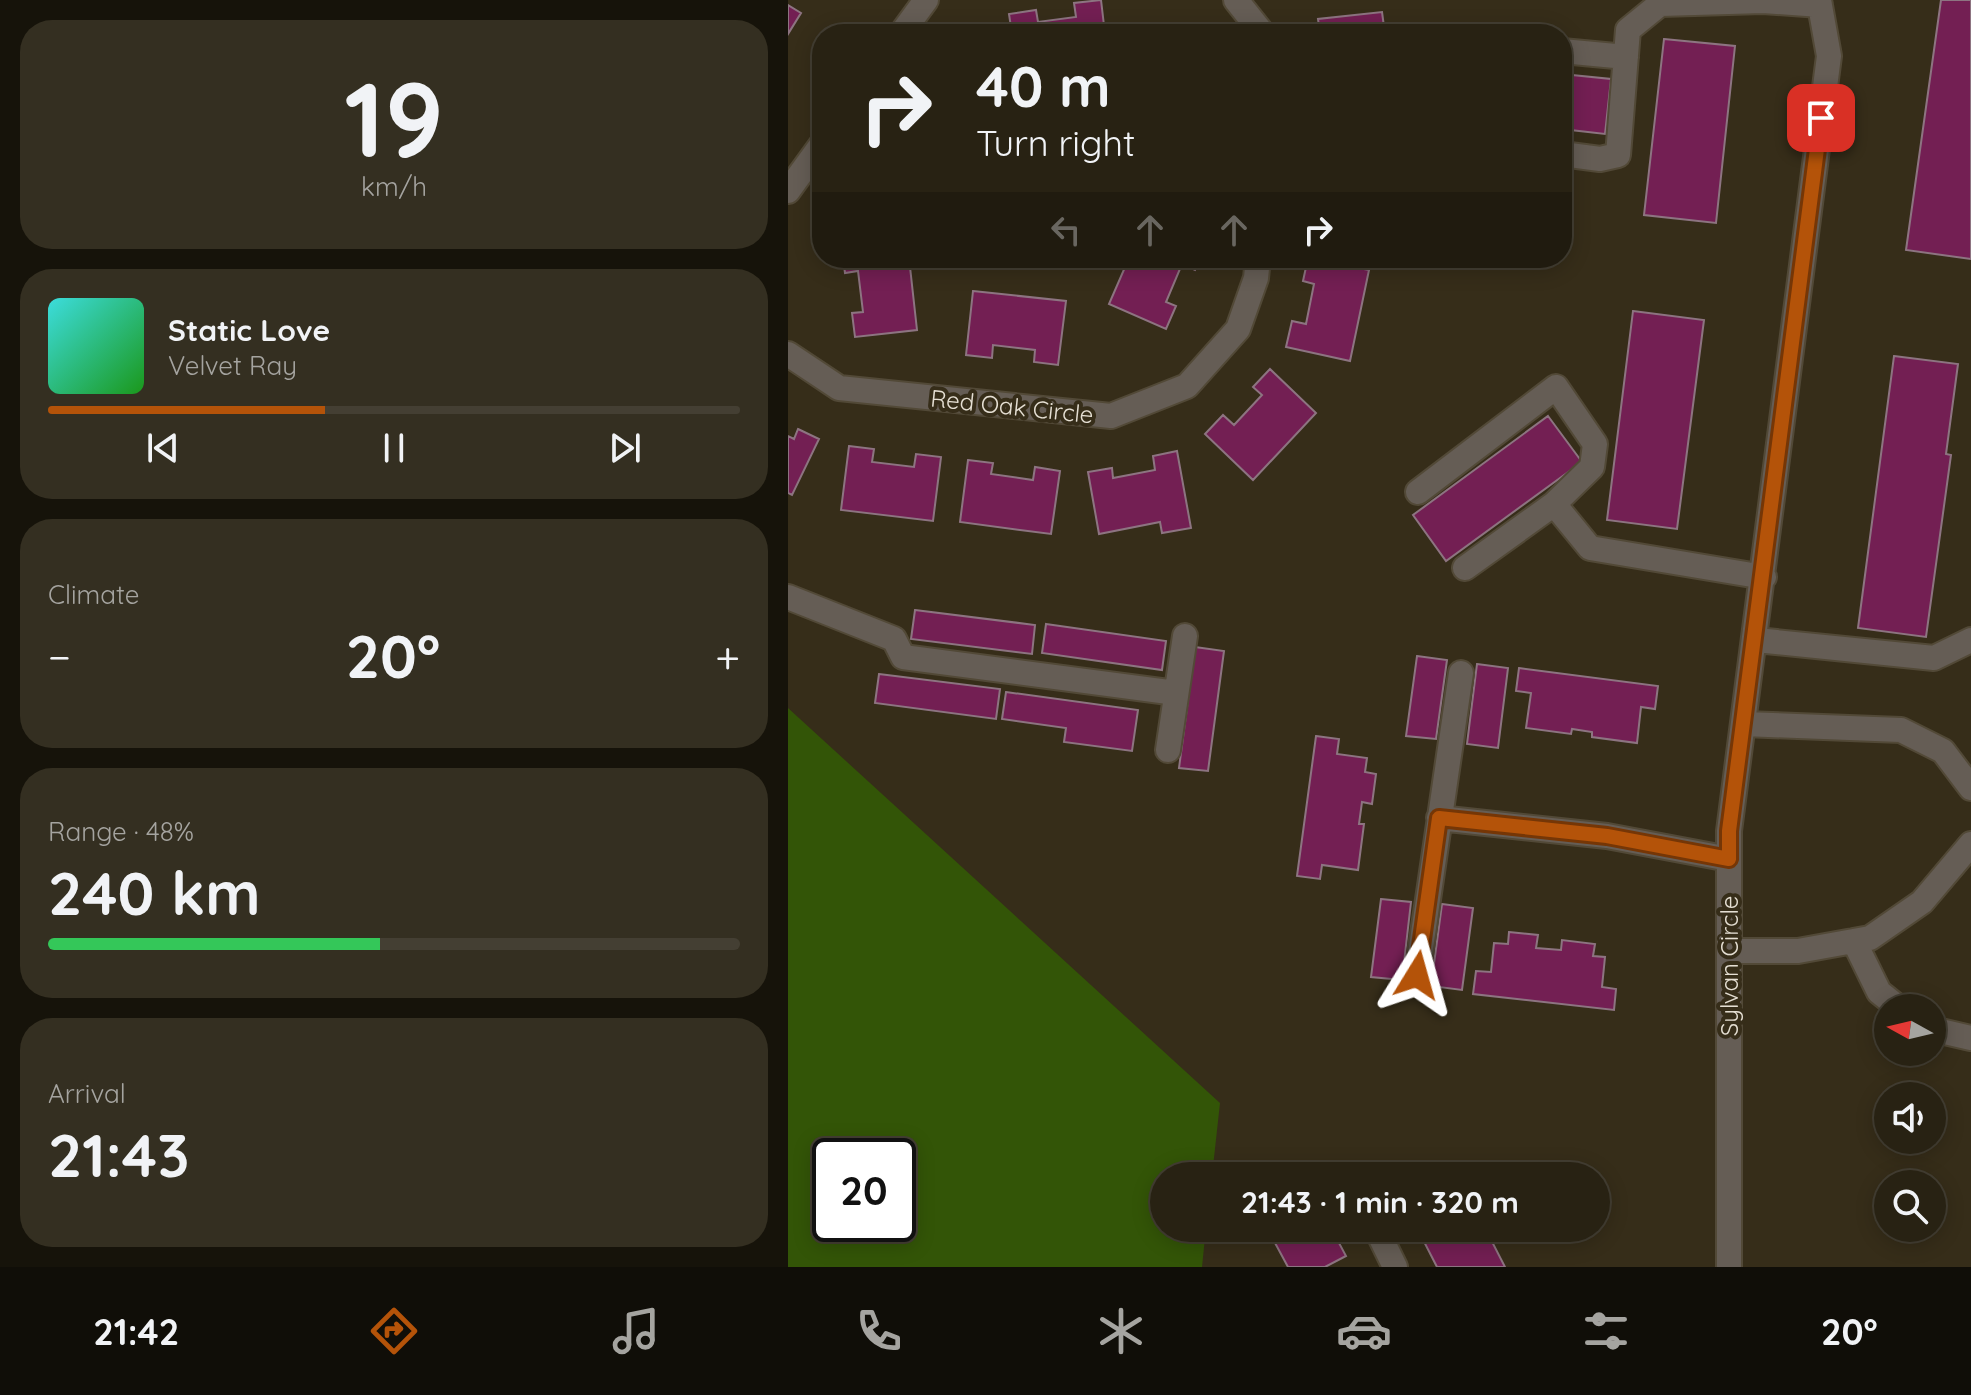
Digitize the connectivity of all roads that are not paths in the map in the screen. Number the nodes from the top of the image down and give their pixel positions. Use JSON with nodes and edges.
{"nodes":[{"id":1,"x":926,"y":0,"type":"edge"},
{"id":2,"x":1236,"y":0,"type":"edge"},
{"id":3,"x":1819,"y":2,"type":"edge"},
{"id":4,"x":908,"y":24,"type":"edge"},
{"id":5,"x":1255,"y":24,"type":"edge"},
{"id":6,"x":1572,"y":52,"type":"edge"},
{"id":7,"x":1626,"y":57,"type":"junction"},
{"id":8,"x":1572,"y":155,"type":"edge"},
{"id":9,"x":812,"y":158,"type":"edge"},
{"id":10,"x":788,"y":191,"type":"edge"},
{"id":11,"x":1257,"y":268,"type":"edge"},
{"id":12,"x":788,"y":354,"type":"edge"},
{"id":13,"x":1418,"y":492,"type":"dead end"},
{"id":14,"x":1554,"y":504,"type":"junction"},
{"id":15,"x":1465,"y":568,"type":"dead end"},
{"id":16,"x":1764,"y":577,"type":"junction"},
{"id":17,"x":788,"y":597,"type":"edge"},
{"id":18,"x":1185,"y":636,"type":"dead end"},
{"id":19,"x":1756,"y":640,"type":"junction"},
{"id":20,"x":1971,"y":640,"type":"edge"},
{"id":21,"x":1461,"y":673,"type":"dead end"},
{"id":22,"x":1176,"y":693,"type":"junction"},
{"id":23,"x":1744,"y":724,"type":"junction"},
{"id":24,"x":1168,"y":750,"type":"dead end"},
{"id":25,"x":1971,"y":788,"type":"edge"},
{"id":26,"x":1439,"y":818,"type":"junction"},
{"id":27,"x":1971,"y":844,"type":"edge"},
{"id":28,"x":1729,"y":859,"type":"junction"},
{"id":29,"x":1854,"y":941,"type":"junction"},
{"id":30,"x":1729,"y":951,"type":"junction"},
{"id":31,"x":1417,"y":975,"type":"dead end"},
{"id":32,"x":1882,"y":994,"type":"edge"},
{"id":33,"x":1946,"y":1032,"type":"edge"},
{"id":34,"x":1971,"y":1038,"type":"edge"},
{"id":35,"x":1383,"y":1242,"type":"edge"},
{"id":36,"x":1395,"y":1267,"type":"edge"},
{"id":37,"x":1729,"y":1267,"type":"edge"}],
"edges":[{"from":1,"to":4,"type":"street"},
{"from":2,"to":5,"type":"street"},
{"from":3,"to":7,"type":"street"},
{"from":3,"to":16,"type":"street","name":"Sylvan Circle"},
{"from":6,"to":7,"type":"street"},
{"from":7,"to":8,"type":"street"},
{"from":9,"to":10,"type":"street"},
{"from":11,"to":12,"type":"street","name":"Red Oak Circle"},
{"from":13,"to":14,"type":"street"},
{"from":14,"to":15,"type":"street"},
{"from":14,"to":16,"type":"street"},
{"from":16,"to":19,"type":"street","name":"Sylvan Circle"},
{"from":17,"to":22,"type":"street"},
{"from":18,"to":22,"type":"street"},
{"from":19,"to":20,"type":"street"},
{"from":19,"to":23,"type":"street","name":"Sylvan Circle"},
{"from":21,"to":26,"type":"street"},
{"from":22,"to":24,"type":"street"},
{"from":23,"to":25,"type":"street"},
{"from":23,"to":28,"type":"street","name":"Sylvan Circle"},
{"from":26,"to":28,"type":"street"},
{"from":26,"to":31,"type":"street"},
{"from":27,"to":29,"type":"street"},
{"from":28,"to":30,"type":"street","name":"Sylvan Circle"},
{"from":29,"to":30,"type":"street"},
{"from":29,"to":32,"type":"street"},
{"from":30,"to":37,"type":"street","name":"Sylvan Circle"},
{"from":33,"to":34,"type":"street"},
{"from":35,"to":36,"type":"street"}]}
